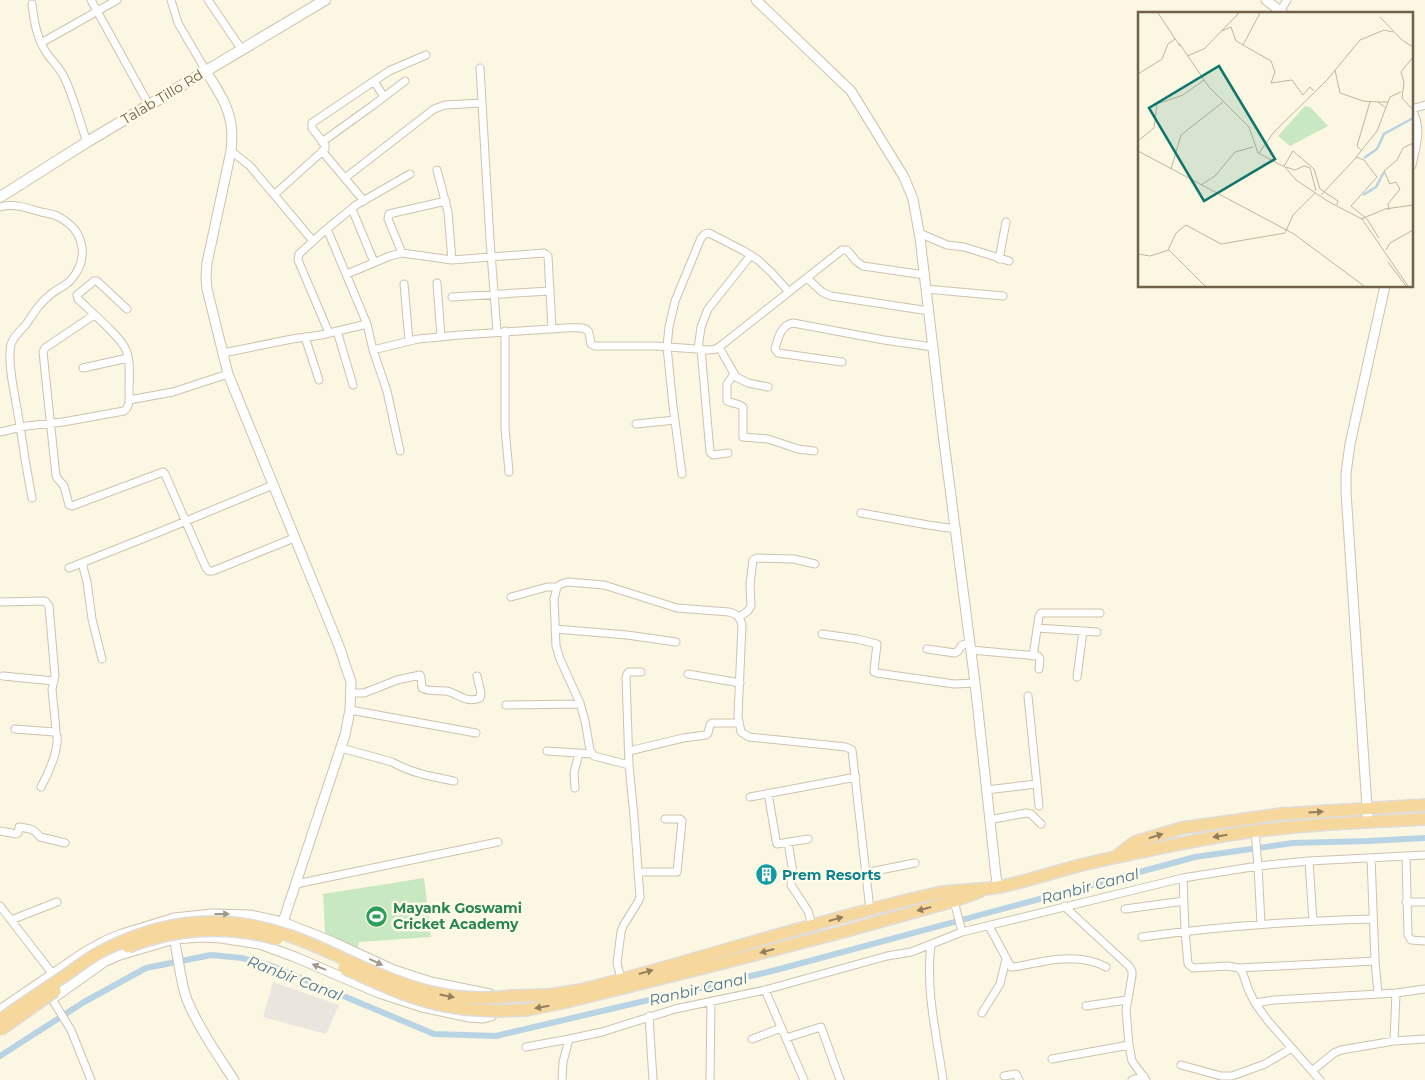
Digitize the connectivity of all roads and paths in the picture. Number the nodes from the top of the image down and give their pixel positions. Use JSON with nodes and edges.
{"nodes":[{"id":1,"x":91,"y":0,"type":"edge"},
{"id":2,"x":117,"y":0,"type":"edge"},
{"id":3,"x":171,"y":0,"type":"edge"},
{"id":4,"x":208,"y":0,"type":"edge"},
{"id":5,"x":325,"y":0,"type":"edge"},
{"id":6,"x":756,"y":0,"type":"edge"},
{"id":7,"x":1266,"y":0,"type":"edge"},
{"id":8,"x":1288,"y":0,"type":"edge"},
{"id":9,"x":32,"y":4,"type":"dead end"},
{"id":10,"x":97,"y":11,"type":"junction"},
{"id":11,"x":1282,"y":12,"type":"edge"},
{"id":12,"x":41,"y":43,"type":"junction"},
{"id":13,"x":242,"y":50,"type":"junction"},
{"id":14,"x":426,"y":55,"type":"dead end"},
{"id":15,"x":480,"y":68,"type":"dead end"},
{"id":16,"x":206,"y":70,"type":"junction"},
{"id":17,"x":374,"y":81,"type":"junction"},
{"id":18,"x":405,"y":81,"type":"dead end"},
{"id":19,"x":384,"y":97,"type":"junction"},
{"id":20,"x":482,"y":103,"type":"junction"},
{"id":21,"x":149,"y":105,"type":"junction"},
{"id":22,"x":1425,"y":105,"type":"edge"},
{"id":23,"x":1412,"y":110,"type":"edge"},
{"id":24,"x":1412,"y":112,"type":"edge"},
{"id":25,"x":86,"y":142,"type":"junction"},
{"id":26,"x":322,"y":142,"type":"junction"},
{"id":27,"x":322,"y":151,"type":"junction"},
{"id":28,"x":231,"y":152,"type":"junction"},
{"id":29,"x":1412,"y":160,"type":"edge"},
{"id":30,"x":437,"y":170,"type":"dead end"},
{"id":31,"x":410,"y":174,"type":"dead end"},
{"id":32,"x":345,"y":178,"type":"junction"},
{"id":33,"x":4,"y":194,"type":"edge"},
{"id":34,"x":275,"y":194,"type":"junction"},
{"id":35,"x":364,"y":201,"type":"junction"},
{"id":36,"x":446,"y":201,"type":"junction"},
{"id":37,"x":0,"y":207,"type":"edge"},
{"id":38,"x":352,"y":208,"type":"junction"},
{"id":39,"x":1006,"y":222,"type":"dead end"},
{"id":40,"x":327,"y":229,"type":"junction"},
{"id":41,"x":919,"y":232,"type":"junction"},
{"id":42,"x":313,"y":240,"type":"junction"},
{"id":43,"x":402,"y":252,"type":"junction"},
{"id":44,"x":751,"y":255,"type":"junction"},
{"id":45,"x":491,"y":257,"type":"junction"},
{"id":46,"x":999,"y":259,"type":"junction"},
{"id":47,"x":452,"y":260,"type":"junction"},
{"id":48,"x":374,"y":262,"type":"junction"},
{"id":49,"x":1010,"y":262,"type":"dead end"},
{"id":50,"x":347,"y":274,"type":"junction"},
{"id":51,"x":920,"y":275,"type":"junction"},
{"id":52,"x":807,"y":278,"type":"junction"},
{"id":53,"x":437,"y":283,"type":"dead end"},
{"id":54,"x":404,"y":284,"type":"dead end"},
{"id":55,"x":1385,"y":288,"type":"edge"},
{"id":56,"x":926,"y":289,"type":"junction"},
{"id":57,"x":550,"y":291,"type":"junction"},
{"id":58,"x":789,"y":292,"type":"junction"},
{"id":59,"x":494,"y":294,"type":"junction"},
{"id":60,"x":1003,"y":296,"type":"dead end"},
{"id":61,"x":452,"y":297,"type":"dead end"},
{"id":62,"x":127,"y":309,"type":"dead end"},
{"id":63,"x":924,"y":311,"type":"junction"},
{"id":64,"x":94,"y":315,"type":"junction"},
{"id":65,"x":367,"y":324,"type":"junction"},
{"id":66,"x":552,"y":328,"type":"junction"},
{"id":67,"x":337,"y":331,"type":"junction"},
{"id":68,"x":501,"y":332,"type":"junction"},
{"id":69,"x":329,"y":333,"type":"junction"},
{"id":70,"x":305,"y":337,"type":"junction"},
{"id":71,"x":441,"y":337,"type":"junction"},
{"id":72,"x":409,"y":341,"type":"junction"},
{"id":73,"x":667,"y":347,"type":"junction"},
{"id":74,"x":719,"y":347,"type":"junction"},
{"id":75,"x":933,"y":347,"type":"junction"},
{"id":76,"x":700,"y":349,"type":"junction"},
{"id":77,"x":374,"y":350,"type":"junction"},
{"id":78,"x":223,"y":353,"type":"junction"},
{"id":79,"x":128,"y":358,"type":"junction"},
{"id":80,"x":842,"y":362,"type":"dead end"},
{"id":81,"x":83,"y":368,"type":"dead end"},
{"id":82,"x":228,"y":374,"type":"junction"},
{"id":83,"x":734,"y":374,"type":"junction"},
{"id":84,"x":319,"y":380,"type":"dead end"},
{"id":85,"x":353,"y":384,"type":"dead end"},
{"id":86,"x":768,"y":387,"type":"dead end"},
{"id":87,"x":129,"y":400,"type":"junction"},
{"id":88,"x":675,"y":420,"type":"junction"},
{"id":89,"x":51,"y":423,"type":"junction"},
{"id":90,"x":636,"y":424,"type":"dead end"},
{"id":91,"x":23,"y":427,"type":"junction"},
{"id":92,"x":0,"y":432,"type":"edge"},
{"id":93,"x":400,"y":450,"type":"dead end"},
{"id":94,"x":814,"y":451,"type":"dead end"},
{"id":95,"x":728,"y":453,"type":"dead end"},
{"id":96,"x":509,"y":472,"type":"dead end"},
{"id":97,"x":682,"y":474,"type":"dead end"},
{"id":98,"x":273,"y":486,"type":"junction"},
{"id":99,"x":32,"y":498,"type":"dead end"},
{"id":100,"x":861,"y":513,"type":"dead end"},
{"id":101,"x":186,"y":521,"type":"junction"},
{"id":102,"x":956,"y":529,"type":"junction"},
{"id":103,"x":294,"y":538,"type":"junction"},
{"id":104,"x":82,"y":563,"type":"junction"},
{"id":105,"x":815,"y":564,"type":"dead end"},
{"id":106,"x":69,"y":568,"type":"dead end"},
{"id":107,"x":557,"y":588,"type":"junction"},
{"id":108,"x":511,"y":597,"type":"dead end"},
{"id":109,"x":0,"y":602,"type":"edge"},
{"id":110,"x":1100,"y":613,"type":"dead end"},
{"id":111,"x":739,"y":617,"type":"junction"},
{"id":112,"x":1038,"y":628,"type":"junction"},
{"id":113,"x":554,"y":629,"type":"junction"},
{"id":114,"x":1083,"y":631,"type":"junction"},
{"id":115,"x":1097,"y":632,"type":"dead end"},
{"id":116,"x":822,"y":634,"type":"dead end"},
{"id":117,"x":676,"y":642,"type":"dead end"},
{"id":118,"x":967,"y":646,"type":"junction"},
{"id":119,"x":927,"y":649,"type":"dead end"},
{"id":120,"x":1033,"y":656,"type":"junction"},
{"id":121,"x":102,"y":659,"type":"dead end"},
{"id":122,"x":1039,"y":669,"type":"dead end"},
{"id":123,"x":641,"y":672,"type":"dead end"},
{"id":124,"x":688,"y":674,"type":"dead end"},
{"id":125,"x":3,"y":676,"type":"dead end"},
{"id":126,"x":477,"y":676,"type":"dead end"},
{"id":127,"x":1077,"y":677,"type":"dead end"},
{"id":128,"x":54,"y":681,"type":"junction"},
{"id":129,"x":740,"y":683,"type":"junction"},
{"id":130,"x":970,"y":683,"type":"junction"},
{"id":131,"x":351,"y":693,"type":"junction"},
{"id":132,"x":1028,"y":696,"type":"dead end"},
{"id":133,"x":580,"y":704,"type":"junction"},
{"id":134,"x":506,"y":705,"type":"dead end"},
{"id":135,"x":350,"y":710,"type":"junction"},
{"id":136,"x":739,"y":724,"type":"junction"},
{"id":137,"x":16,"y":729,"type":"dead end"},
{"id":138,"x":55,"y":731,"type":"junction"},
{"id":139,"x":476,"y":733,"type":"dead end"},
{"id":140,"x":340,"y":748,"type":"junction"},
{"id":141,"x":547,"y":751,"type":"dead end"},
{"id":142,"x":629,"y":751,"type":"junction"},
{"id":143,"x":579,"y":754,"type":"junction"},
{"id":144,"x":592,"y":754,"type":"junction"},
{"id":145,"x":629,"y":765,"type":"junction"},
{"id":146,"x":856,"y":777,"type":"junction"},
{"id":147,"x":454,"y":781,"type":"dead end"},
{"id":148,"x":1036,"y":784,"type":"junction"},
{"id":149,"x":41,"y":788,"type":"dead end"},
{"id":150,"x":575,"y":788,"type":"dead end"},
{"id":151,"x":986,"y":790,"type":"junction"},
{"id":152,"x":768,"y":793,"type":"junction"},
{"id":153,"x":750,"y":797,"type":"dead end"},
{"id":154,"x":1425,"y":805,"type":"edge"},
{"id":155,"x":1039,"y":806,"type":"dead end"},
{"id":156,"x":1368,"y":808,"type":"junction"},
{"id":157,"x":665,"y":819,"type":"dead end"},
{"id":158,"x":1425,"y":819,"type":"edge"},
{"id":159,"x":990,"y":820,"type":"junction"},
{"id":160,"x":1368,"y":822,"type":"junction"},
{"id":161,"x":1041,"y":824,"type":"dead end"},
{"id":162,"x":0,"y":830,"type":"edge"},
{"id":163,"x":1255,"y":835,"type":"junction"},
{"id":164,"x":808,"y":839,"type":"dead end"},
{"id":165,"x":498,"y":842,"type":"dead end"},
{"id":166,"x":788,"y":842,"type":"junction"},
{"id":167,"x":65,"y":843,"type":"dead end"},
{"id":168,"x":1425,"y":855,"type":"edge"},
{"id":169,"x":1406,"y":856,"type":"junction"},
{"id":170,"x":1110,"y":858,"type":"junction"},
{"id":171,"x":1371,"y":858,"type":"junction"},
{"id":172,"x":1309,"y":861,"type":"junction"},
{"id":173,"x":915,"y":863,"type":"dead end"},
{"id":174,"x":1258,"y":866,"type":"junction"},
{"id":175,"x":638,"y":872,"type":"junction"},
{"id":176,"x":865,"y":872,"type":"junction"},
{"id":177,"x":1183,"y":878,"type":"junction"},
{"id":178,"x":296,"y":884,"type":"junction"},
{"id":179,"x":993,"y":888,"type":"junction"},
{"id":180,"x":954,"y":901,"type":"junction"},
{"id":181,"x":1184,"y":901,"type":"junction"},
{"id":182,"x":57,"y":902,"type":"dead end"},
{"id":183,"x":1406,"y":902,"type":"junction"},
{"id":184,"x":1425,"y":902,"type":"edge"},
{"id":185,"x":0,"y":906,"type":"edge"},
{"id":186,"x":1064,"y":906,"type":"junction"},
{"id":187,"x":1125,"y":909,"type":"dead end"},
{"id":188,"x":870,"y":910,"type":"junction"},
{"id":189,"x":1373,"y":919,"type":"junction"},
{"id":190,"x":11,"y":920,"type":"junction"},
{"id":191,"x":1313,"y":921,"type":"junction"},
{"id":192,"x":283,"y":922,"type":"junction"},
{"id":193,"x":1261,"y":924,"type":"junction"},
{"id":194,"x":812,"y":926,"type":"junction"},
{"id":195,"x":989,"y":926,"type":"junction"},
{"id":196,"x":961,"y":928,"type":"junction"},
{"id":197,"x":1185,"y":930,"type":"junction"},
{"id":198,"x":1142,"y":936,"type":"dead end"},
{"id":199,"x":1425,"y":941,"type":"edge"},
{"id":200,"x":175,"y":943,"type":"junction"},
{"id":201,"x":931,"y":945,"type":"junction"},
{"id":202,"x":1006,"y":959,"type":"junction"},
{"id":203,"x":1375,"y":962,"type":"junction"},
{"id":204,"x":1106,"y":967,"type":"dead end"},
{"id":205,"x":1239,"y":968,"type":"junction"},
{"id":206,"x":53,"y":974,"type":"junction"},
{"id":207,"x":621,"y":979,"type":"junction"},
{"id":208,"x":65,"y":990,"type":"junction"},
{"id":209,"x":765,"y":990,"type":"junction"},
{"id":210,"x":1425,"y":990,"type":"edge"},
{"id":211,"x":1396,"y":993,"type":"junction"},
{"id":212,"x":1378,"y":994,"type":"junction"},
{"id":213,"x":513,"y":996,"type":"junction"},
{"id":214,"x":1127,"y":1000,"type":"junction"},
{"id":215,"x":54,"y":1002,"type":"junction"},
{"id":216,"x":711,"y":1002,"type":"junction"},
{"id":217,"x":1255,"y":1003,"type":"junction"},
{"id":218,"x":1086,"y":1006,"type":"dead end"},
{"id":219,"x":0,"y":1010,"type":"edge"},
{"id":220,"x":498,"y":1011,"type":"junction"},
{"id":221,"x":982,"y":1013,"type":"dead end"},
{"id":222,"x":649,"y":1016,"type":"junction"},
{"id":223,"x":0,"y":1020,"type":"edge"},
{"id":224,"x":781,"y":1028,"type":"junction"},
{"id":225,"x":0,"y":1030,"type":"edge"},
{"id":226,"x":0,"y":1035,"type":"edge"},
{"id":227,"x":786,"y":1038,"type":"junction"},
{"id":228,"x":569,"y":1039,"type":"junction"},
{"id":229,"x":752,"y":1039,"type":"dead end"},
{"id":230,"x":1424,"y":1039,"type":"edge"},
{"id":231,"x":1394,"y":1041,"type":"junction"},
{"id":232,"x":1129,"y":1045,"type":"junction"},
{"id":233,"x":1425,"y":1047,"type":"edge"},
{"id":234,"x":526,"y":1048,"type":"dead end"},
{"id":235,"x":1292,"y":1048,"type":"junction"},
{"id":236,"x":1052,"y":1059,"type":"dead end"},
{"id":237,"x":1181,"y":1065,"type":"dead end"},
{"id":238,"x":1312,"y":1071,"type":"junction"},
{"id":239,"x":1004,"y":1076,"type":"dead end"},
{"id":240,"x":1145,"y":1078,"type":"edge"},
{"id":241,"x":91,"y":1080,"type":"edge"},
{"id":242,"x":234,"y":1080,"type":"edge"},
{"id":243,"x":562,"y":1080,"type":"edge"},
{"id":244,"x":653,"y":1080,"type":"edge"},
{"id":245,"x":710,"y":1080,"type":"edge"},
{"id":246,"x":804,"y":1080,"type":"edge"},
{"id":247,"x":840,"y":1080,"type":"edge"},
{"id":248,"x":943,"y":1080,"type":"edge"},
{"id":249,"x":1019,"y":1080,"type":"edge"},
{"id":250,"x":1132,"y":1080,"type":"edge"},
{"id":251,"x":1320,"y":1080,"type":"edge"}],
"edges":[{"from":1,"to":10,"type":"street"},
{"from":2,"to":10,"type":"street"},
{"from":3,"to":16,"type":"street"},
{"from":4,"to":13,"type":"street"},
{"from":5,"to":13,"type":"main road","name":"Talab Tillo Rd"},
{"from":6,"to":41,"type":"street"},
{"from":7,"to":11,"type":"street"},
{"from":8,"to":11,"type":"street"},
{"from":9,"to":12,"type":"street"},
{"from":10,"to":12,"type":"street"},
{"from":10,"to":21,"type":"street"},
{"from":12,"to":25,"type":"street"},
{"from":13,"to":16,"type":"main road","name":"Talab Tillo Rd"},
{"from":14,"to":17,"type":"street"},
{"from":15,"to":20,"type":"street"},
{"from":16,"to":21,"type":"main road","name":"Talab Tillo Rd"},
{"from":16,"to":28,"type":"street"},
{"from":17,"to":19,"type":"street"},
{"from":17,"to":26,"type":"street"},
{"from":18,"to":19,"type":"street"},
{"from":19,"to":26,"type":"street"},
{"from":20,"to":32,"type":"street"},
{"from":20,"to":45,"type":"street"},
{"from":21,"to":25,"type":"main road","name":"Talab Tillo Rd"},
{"from":22,"to":23,"type":"street"},
{"from":24,"to":29,"type":"street"},
{"from":25,"to":33,"type":"main road","name":"Talab Tillo Rd"},
{"from":26,"to":27,"type":"street"},
{"from":27,"to":32,"type":"street"},
{"from":27,"to":34,"type":"street"},
{"from":28,"to":34,"type":"street"},
{"from":28,"to":78,"type":"street"},
{"from":30,"to":36,"type":"street"},
{"from":31,"to":35,"type":"street"},
{"from":32,"to":35,"type":"street"},
{"from":34,"to":42,"type":"street"},
{"from":35,"to":38,"type":"street"},
{"from":36,"to":43,"type":"street"},
{"from":36,"to":47,"type":"street"},
{"from":37,"to":91,"type":"street"},
{"from":38,"to":40,"type":"street"},
{"from":38,"to":48,"type":"street"},
{"from":39,"to":46,"type":"street"},
{"from":40,"to":42,"type":"street"},
{"from":40,"to":50,"type":"street"},
{"from":41,"to":46,"type":"street"},
{"from":41,"to":51,"type":"street"},
{"from":42,"to":69,"type":"street"},
{"from":43,"to":47,"type":"street"},
{"from":43,"to":48,"type":"street"},
{"from":44,"to":58,"type":"street"},
{"from":44,"to":73,"type":"street"},
{"from":44,"to":76,"type":"street"},
{"from":45,"to":47,"type":"street"},
{"from":45,"to":57,"type":"street"},
{"from":45,"to":59,"type":"street"},
{"from":46,"to":49,"type":"street"},
{"from":48,"to":50,"type":"street"},
{"from":50,"to":65,"type":"street"},
{"from":51,"to":52,"type":"street"},
{"from":51,"to":56,"type":"street"},
{"from":52,"to":58,"type":"street"},
{"from":52,"to":63,"type":"street"},
{"from":53,"to":71,"type":"street"},
{"from":54,"to":72,"type":"street"},
{"from":55,"to":156,"type":"street"},
{"from":56,"to":60,"type":"street"},
{"from":56,"to":63,"type":"street"},
{"from":57,"to":59,"type":"street"},
{"from":57,"to":66,"type":"street"},
{"from":58,"to":74,"type":"street"},
{"from":59,"to":61,"type":"street"},
{"from":59,"to":68,"type":"street"},
{"from":62,"to":64,"type":"street"},
{"from":63,"to":75,"type":"street"},
{"from":64,"to":79,"type":"street"},
{"from":64,"to":89,"type":"street"},
{"from":65,"to":67,"type":"street"},
{"from":65,"to":77,"type":"street"},
{"from":66,"to":68,"type":"street"},
{"from":66,"to":73,"type":"street"},
{"from":67,"to":69,"type":"street"},
{"from":67,"to":85,"type":"street"},
{"from":68,"to":71,"type":"street"},
{"from":68,"to":96,"type":"street"},
{"from":69,"to":70,"type":"street"},
{"from":70,"to":78,"type":"street"},
{"from":70,"to":84,"type":"street"},
{"from":71,"to":72,"type":"street"},
{"from":72,"to":77,"type":"street"},
{"from":73,"to":76,"type":"street"},
{"from":73,"to":88,"type":"street"},
{"from":74,"to":76,"type":"street"},
{"from":74,"to":83,"type":"street"},
{"from":75,"to":80,"type":"street"},
{"from":75,"to":102,"type":"street"},
{"from":76,"to":95,"type":"street"},
{"from":77,"to":93,"type":"street"},
{"from":78,"to":82,"type":"street"},
{"from":79,"to":81,"type":"street"},
{"from":79,"to":87,"type":"street"},
{"from":82,"to":87,"type":"street"},
{"from":82,"to":98,"type":"street"},
{"from":83,"to":86,"type":"street"},
{"from":83,"to":94,"type":"street"},
{"from":87,"to":89,"type":"street"},
{"from":88,"to":90,"type":"street"},
{"from":88,"to":97,"type":"street"},
{"from":89,"to":91,"type":"street"},
{"from":89,"to":101,"type":"street"},
{"from":91,"to":92,"type":"street"},
{"from":91,"to":99,"type":"street"},
{"from":98,"to":101,"type":"street"},
{"from":98,"to":103,"type":"street"},
{"from":100,"to":102,"type":"street"},
{"from":101,"to":103,"type":"street"},
{"from":101,"to":104,"type":"street"},
{"from":102,"to":118,"type":"street"},
{"from":103,"to":131,"type":"street"},
{"from":104,"to":106,"type":"street"},
{"from":104,"to":121,"type":"street"},
{"from":105,"to":111,"type":"street"},
{"from":107,"to":108,"type":"street"},
{"from":107,"to":111,"type":"street"},
{"from":107,"to":113,"type":"street"},
{"from":109,"to":128,"type":"street"},
{"from":110,"to":112,"type":"street"},
{"from":111,"to":129,"type":"street"},
{"from":112,"to":114,"type":"street"},
{"from":112,"to":120,"type":"street"},
{"from":113,"to":117,"type":"street"},
{"from":113,"to":133,"type":"street"},
{"from":114,"to":115,"type":"street"},
{"from":114,"to":127,"type":"street"},
{"from":116,"to":130,"type":"street"},
{"from":118,"to":119,"type":"street"},
{"from":118,"to":120,"type":"street"},
{"from":118,"to":130,"type":"street"},
{"from":120,"to":122,"type":"street"},
{"from":123,"to":142,"type":"street"},
{"from":124,"to":129,"type":"street"},
{"from":125,"to":128,"type":"street"},
{"from":126,"to":131,"type":"street"},
{"from":128,"to":138,"type":"street"},
{"from":129,"to":136,"type":"street"},
{"from":130,"to":151,"type":"street"},
{"from":131,"to":135,"type":"street"},
{"from":132,"to":148,"type":"street"},
{"from":133,"to":134,"type":"street"},
{"from":133,"to":144,"type":"street"},
{"from":135,"to":139,"type":"street"},
{"from":135,"to":140,"type":"street"},
{"from":136,"to":142,"type":"street"},
{"from":136,"to":146,"type":"street"},
{"from":137,"to":138,"type":"street"},
{"from":138,"to":149,"type":"street"},
{"from":140,"to":147,"type":"street"},
{"from":140,"to":178,"type":"street"},
{"from":141,"to":143,"type":"street"},
{"from":142,"to":145,"type":"street"},
{"from":143,"to":144,"type":"street"},
{"from":143,"to":150,"type":"street"},
{"from":144,"to":145,"type":"street"},
{"from":145,"to":175,"type":"street"},
{"from":146,"to":152,"type":"street"},
{"from":146,"to":176,"type":"street"},
{"from":148,"to":151,"type":"street"},
{"from":148,"to":155,"type":"street"},
{"from":151,"to":159,"type":"street"},
{"from":152,"to":153,"type":"street"},
{"from":152,"to":166,"type":"street"},
{"from":154,"to":156,"type":"highway"},
{"from":156,"to":160,"type":"street"},
{"from":170,"to":156,"type":"highway","one_way":true},
{"from":157,"to":175,"type":"street"},
{"from":158,"to":160,"type":"highway"},
{"from":159,"to":161,"type":"street"},
{"from":159,"to":179,"type":"street"},
{"from":160,"to":163,"type":"highway"},
{"from":162,"to":167,"type":"street"},
{"from":163,"to":170,"type":"highway","one_way":true},
{"from":163,"to":174,"type":"street"},
{"from":164,"to":166,"type":"street"},
{"from":165,"to":178,"type":"street"},
{"from":166,"to":194,"type":"street"},
{"from":168,"to":169,"type":"street"},
{"from":169,"to":171,"type":"street"},
{"from":169,"to":183,"type":"street"},
{"from":170,"to":179,"type":"highway"},
{"from":171,"to":172,"type":"street"},
{"from":171,"to":189,"type":"street"},
{"from":172,"to":174,"type":"street"},
{"from":172,"to":191,"type":"street"},
{"from":173,"to":176,"type":"street"},
{"from":174,"to":177,"type":"street"},
{"from":174,"to":193,"type":"street"},
{"from":175,"to":207,"type":"street"},
{"from":176,"to":188,"type":"street"},
{"from":177,"to":181,"type":"street"},
{"from":177,"to":186,"type":"street"},
{"from":178,"to":192,"type":"street"},
{"from":179,"to":180,"type":"highway"},
{"from":179,"to":188,"type":"highway"},
{"from":180,"to":196,"type":"street"},
{"from":180,"to":220,"type":"highway","one_way":true},
{"from":181,"to":187,"type":"street"},
{"from":181,"to":197,"type":"street"},
{"from":182,"to":190,"type":"street"},
{"from":183,"to":184,"type":"street"},
{"from":183,"to":199,"type":"street"},
{"from":185,"to":190,"type":"street"},
{"from":186,"to":195,"type":"street"},
{"from":186,"to":214,"type":"street"},
{"from":194,"to":188,"type":"highway","one_way":true},
{"from":189,"to":191,"type":"street"},
{"from":189,"to":203,"type":"street"},
{"from":190,"to":206,"type":"street"},
{"from":191,"to":193,"type":"street"},
{"from":206,"to":192,"type":"street","one_way":true},
{"from":192,"to":213,"type":"street","one_way":true},
{"from":193,"to":197,"type":"street"},
{"from":207,"to":194,"type":"highway","one_way":true},
{"from":195,"to":196,"type":"street"},
{"from":195,"to":202,"type":"street"},
{"from":196,"to":201,"type":"street"},
{"from":197,"to":198,"type":"street"},
{"from":197,"to":205,"type":"street"},
{"from":200,"to":208,"type":"street"},
{"from":220,"to":200,"type":"street","one_way":true},
{"from":200,"to":242,"type":"street"},
{"from":201,"to":209,"type":"street"},
{"from":201,"to":248,"type":"street"},
{"from":202,"to":204,"type":"street"},
{"from":202,"to":221,"type":"street"},
{"from":203,"to":205,"type":"street"},
{"from":203,"to":212,"type":"street"},
{"from":205,"to":217,"type":"street"},
{"from":206,"to":208,"type":"street"},
{"from":206,"to":219,"type":"street"},
{"from":207,"to":213,"type":"highway"},
{"from":208,"to":215,"type":"street"},
{"from":209,"to":216,"type":"street"},
{"from":209,"to":224,"type":"street"},
{"from":210,"to":211,"type":"street"},
{"from":211,"to":212,"type":"street"},
{"from":211,"to":231,"type":"street"},
{"from":212,"to":217,"type":"street"},
{"from":223,"to":213,"type":"highway","one_way":true,"bridge":true},
{"from":214,"to":218,"type":"street"},
{"from":214,"to":232,"type":"street"},
{"from":215,"to":226,"type":"street"},
{"from":215,"to":241,"type":"street"},
{"from":216,"to":222,"type":"street"},
{"from":216,"to":245,"type":"street"},
{"from":217,"to":235,"type":"street"},
{"from":220,"to":225,"type":"highway","bridge":true},
{"from":222,"to":228,"type":"street"},
{"from":222,"to":244,"type":"street"},
{"from":224,"to":227,"type":"street"},
{"from":224,"to":229,"type":"street"},
{"from":227,"to":246,"type":"street"},
{"from":227,"to":247,"type":"street"},
{"from":228,"to":234,"type":"street"},
{"from":228,"to":243,"type":"street"},
{"from":230,"to":231,"type":"street"},
{"from":230,"to":233,"type":"street"},
{"from":231,"to":238,"type":"street"},
{"from":232,"to":236,"type":"street"},
{"from":232,"to":240,"type":"street"},
{"from":235,"to":237,"type":"street"},
{"from":235,"to":238,"type":"street"},
{"from":238,"to":251,"type":"street"},
{"from":239,"to":249,"type":"street"},
{"from":240,"to":250,"type":"street"}]}
